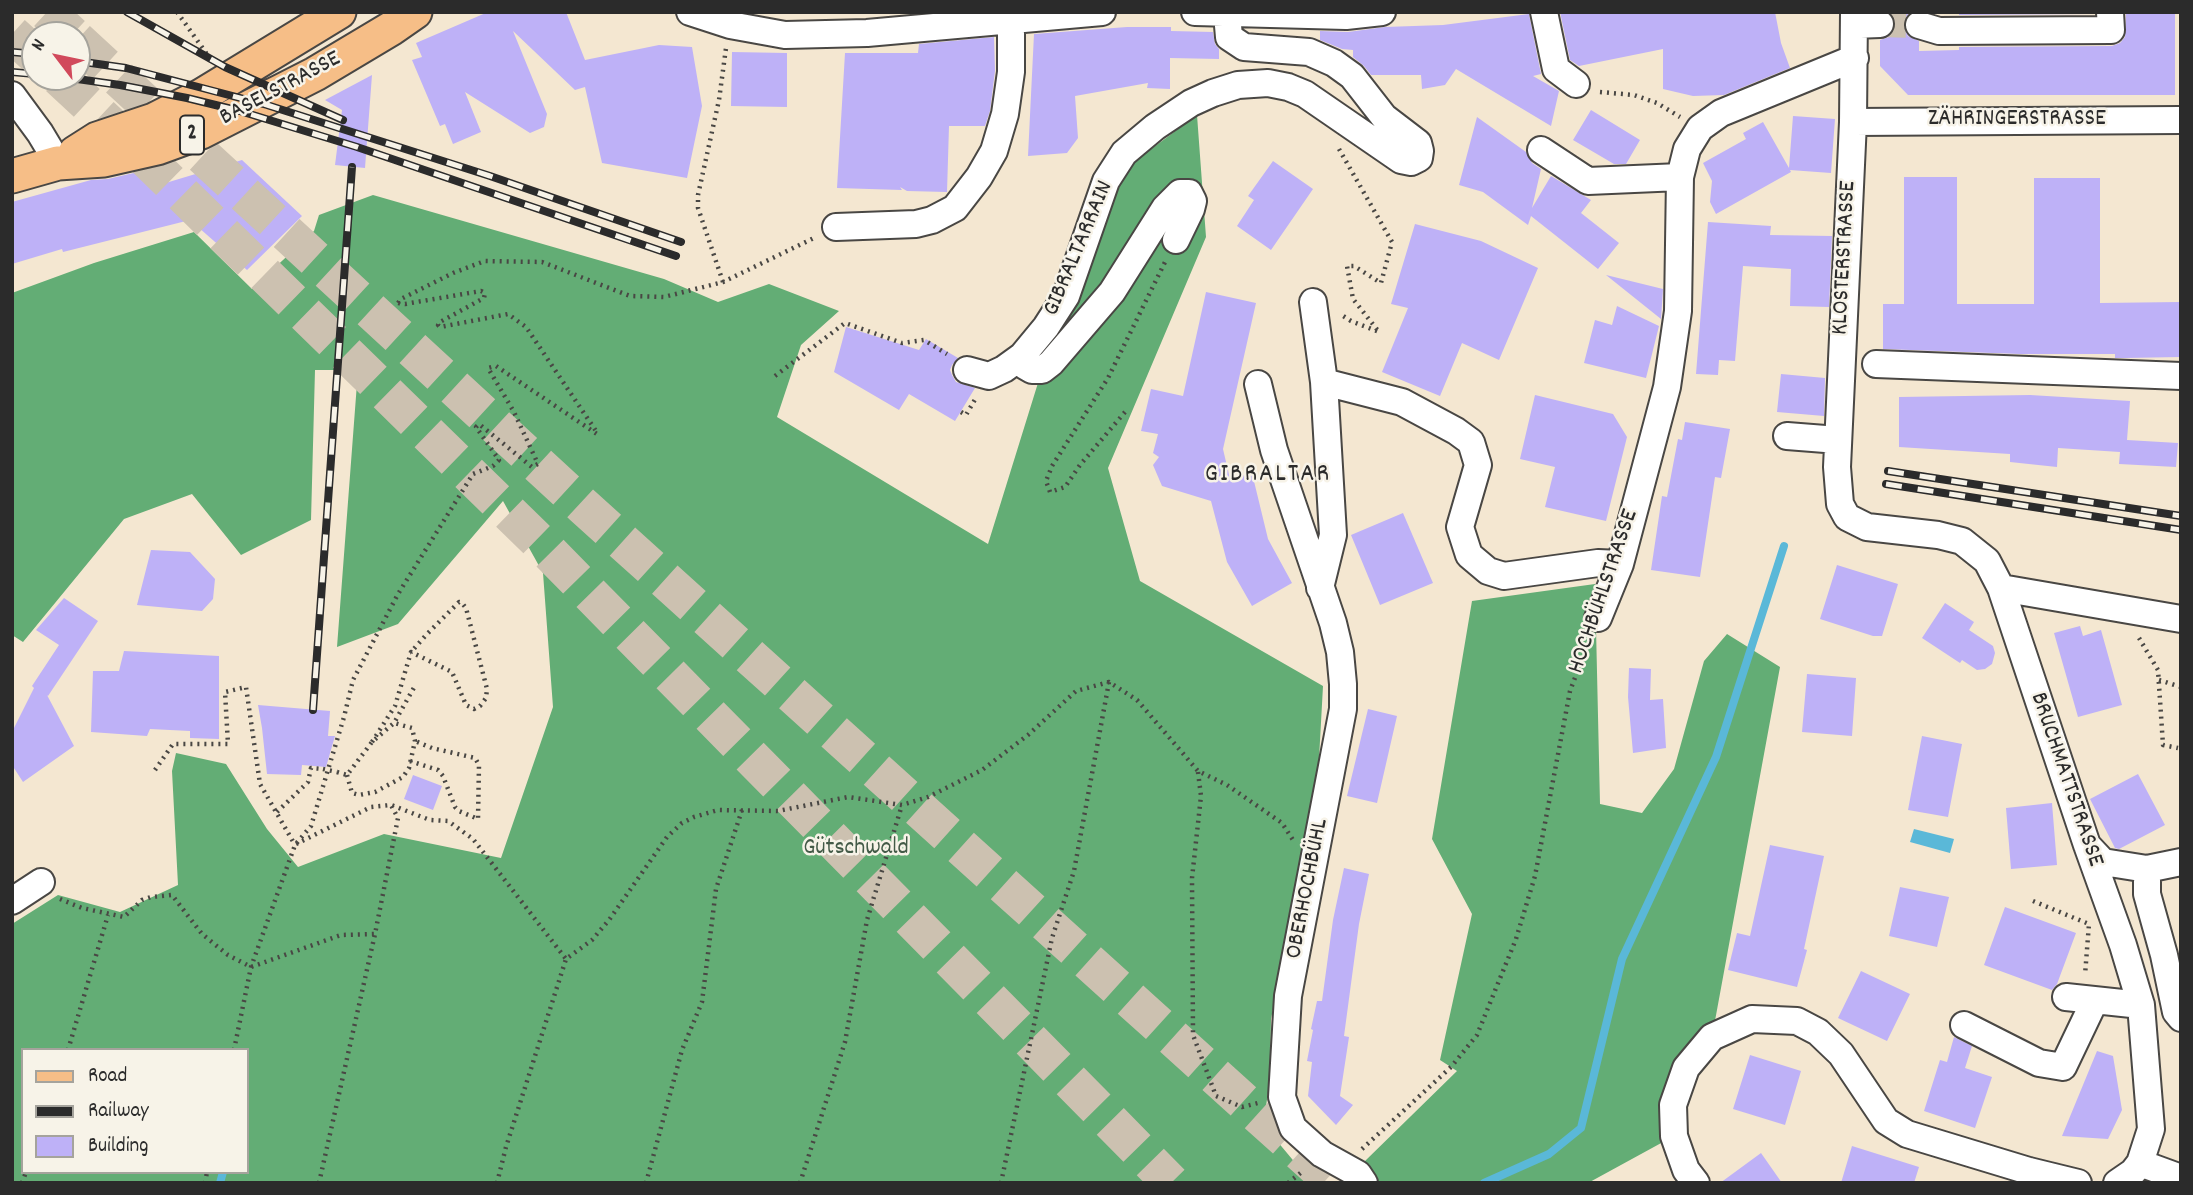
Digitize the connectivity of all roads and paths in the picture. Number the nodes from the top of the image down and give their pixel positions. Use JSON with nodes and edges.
{"nodes":[{"id":1,"x":177,"y":12,"type":"edge"},
{"id":2,"x":339,"y":12,"type":"edge"},
{"id":3,"x":415,"y":12,"type":"edge"},
{"id":4,"x":690,"y":12,"type":"edge"},
{"id":5,"x":1102,"y":12,"type":"edge"},
{"id":6,"x":1195,"y":12,"type":"edge"},
{"id":7,"x":1382,"y":12,"type":"edge"},
{"id":8,"x":1544,"y":12,"type":"edge"},
{"id":9,"x":2110,"y":12,"type":"edge"},
{"id":10,"x":1227,"y":14,"type":"junction"},
{"id":11,"x":1011,"y":20,"type":"junction"},
{"id":12,"x":1863,"y":20,"type":"edge"},
{"id":13,"x":868,"y":22,"type":"edge"},
{"id":14,"x":1933,"y":23,"type":"tunnel mouth"},
{"id":15,"x":727,"y":41,"type":"dead end"},
{"id":16,"x":1854,"y":58,"type":"junction"},
{"id":17,"x":213,"y":64,"type":"dead end"},
{"id":18,"x":1587,"y":88,"type":"joint"},
{"id":19,"x":12,"y":95,"type":"edge"},
{"id":20,"x":1657,"y":103,"type":"dead end"},
{"id":21,"x":2181,"y":120,"type":"edge"},
{"id":22,"x":1853,"y":122,"type":"junction"},
{"id":23,"x":1338,"y":147,"type":"dead end"},
{"id":24,"x":1541,"y":150,"type":"dead end"},
{"id":25,"x":58,"y":163,"type":"junction"},
{"id":26,"x":12,"y":176,"type":"edge"},
{"id":27,"x":1681,"y":177,"type":"junction"},
{"id":28,"x":836,"y":228,"type":"joint"},
{"id":29,"x":1176,"y":240,"type":"joint"},
{"id":30,"x":723,"y":282,"type":"junction"},
{"id":31,"x":1313,"y":302,"type":"joint"},
{"id":32,"x":1022,"y":356,"type":"junction"},
{"id":33,"x":1876,"y":364,"type":"dead end"},
{"id":34,"x":967,"y":370,"type":"joint"},
{"id":35,"x":775,"y":376,"type":"dead end"},
{"id":36,"x":2181,"y":376,"type":"edge"},
{"id":37,"x":1324,"y":382,"type":"junction"},
{"id":38,"x":1258,"y":384,"type":"dead end"},
{"id":39,"x":1125,"y":412,"type":"dead end"},
{"id":40,"x":1787,"y":436,"type":"dead end"},
{"id":41,"x":1838,"y":440,"type":"junction"},
{"id":42,"x":1840,"y":505,"type":"joint"},
{"id":43,"x":1620,"y":564,"type":"junction"},
{"id":44,"x":1320,"y":588,"type":"junction"},
{"id":45,"x":2001,"y":588,"type":"junction"},
{"id":46,"x":2136,"y":612,"type":"junction"},
{"id":47,"x":1598,"y":618,"type":"joint"},
{"id":48,"x":2181,"y":619,"type":"edge"},
{"id":49,"x":411,"y":652,"type":"junction"},
{"id":50,"x":2159,"y":680,"type":"junction"},
{"id":51,"x":1109,"y":682,"type":"junction"},
{"id":52,"x":416,"y":684,"type":"dead end"},
{"id":53,"x":2181,"y":687,"type":"edge"},
{"id":54,"x":394,"y":723,"type":"junction"},
{"id":55,"x":415,"y":741,"type":"junction"},
{"id":56,"x":372,"y":742,"type":"junction"},
{"id":57,"x":2178,"y":748,"type":"dead end"},
{"id":58,"x":410,"y":761,"type":"junction"},
{"id":59,"x":155,"y":770,"type":"dead end"},
{"id":60,"x":1198,"y":771,"type":"junction"},
{"id":61,"x":347,"y":775,"type":"junction"},
{"id":62,"x":902,"y":804,"type":"junction"},
{"id":63,"x":391,"y":805,"type":"junction"},
{"id":64,"x":742,"y":810,"type":"junction"},
{"id":65,"x":276,"y":813,"type":"junction"},
{"id":66,"x":295,"y":845,"type":"junction"},
{"id":67,"x":2087,"y":845,"type":"junction"},
{"id":68,"x":2181,"y":862,"type":"edge"},
{"id":69,"x":1313,"y":868,"type":"junction"},
{"id":70,"x":2147,"y":869,"type":"junction"},
{"id":71,"x":41,"y":882,"type":"dead end"},
{"id":72,"x":61,"y":900,"type":"dead end"},
{"id":73,"x":12,"y":901,"type":"edge"},
{"id":74,"x":2033,"y":901,"type":"dead end"},
{"id":75,"x":108,"y":915,"type":"junction"},
{"id":76,"x":375,"y":934,"type":"junction"},
{"id":77,"x":566,"y":959,"type":"junction"},
{"id":78,"x":251,"y":967,"type":"junction"},
{"id":79,"x":2082,"y":999,"type":"junction"},
{"id":80,"x":2141,"y":1005,"type":"junction"},
{"id":81,"x":2181,"y":1018,"type":"edge"},
{"id":82,"x":1964,"y":1025,"type":"dead end"},
{"id":83,"x":69,"y":1048,"type":"edge"},
{"id":84,"x":234,"y":1048,"type":"edge"},
{"id":85,"x":1282,"y":1097,"type":"junction"},
{"id":86,"x":2140,"y":1163,"type":"junction"},
{"id":87,"x":1356,"y":1174,"type":"edge"},
{"id":88,"x":2007,"y":1175,"type":"edge"},
{"id":89,"x":2181,"y":1178,"type":"edge"},
{"id":90,"x":318,"y":1183,"type":"edge"},
{"id":91,"x":497,"y":1183,"type":"edge"},
{"id":92,"x":646,"y":1183,"type":"edge"},
{"id":93,"x":800,"y":1183,"type":"edge"},
{"id":94,"x":1001,"y":1183,"type":"edge"},
{"id":95,"x":1696,"y":1183,"type":"edge"},
{"id":96,"x":2078,"y":1183,"type":"edge"},
{"id":97,"x":2117,"y":1183,"type":"edge"}],
"edges":[{"from":1,"to":17,"type":"path"},
{"from":2,"to":25,"type":"main road","name":"BASELSTRASSE","number":"2"},
{"from":3,"to":25,"type":"main road","name":"BASELSTRASSE","number":"2"},
{"from":4,"to":13,"type":"street"},
{"from":5,"to":11,"type":"street"},
{"from":6,"to":10,"type":"street"},
{"from":7,"to":10,"type":"street"},
{"from":8,"to":18,"type":"street"},
{"from":9,"to":14,"type":"street"},
{"from":10,"to":32,"type":"street","name":"GIBRALTARRAIN"},
{"from":11,"to":13,"type":"street"},
{"from":11,"to":28,"type":"street"},
{"from":12,"to":16,"type":"street","name":"KLOSTERSTRASSE"},
{"from":15,"to":30,"type":"path"},
{"from":16,"to":22,"type":"street","name":"KLOSTERSTRASSE"},
{"from":16,"to":27,"type":"street","name":"HOCHBÜHLSTRASSE"},
{"from":18,"to":20,"type":"path"},
{"from":19,"to":25,"type":"street"},
{"from":21,"to":22,"type":"street","name":"ZÄHRINGERSTRASSE"},
{"from":22,"to":41,"type":"street","name":"KLOSTERSTRASSE"},
{"from":23,"to":31,"type":"path"},
{"from":24,"to":27,"type":"street"},
{"from":25,"to":26,"type":"main road","name":"BASELSTRASSE","number":"2"},
{"from":27,"to":43,"type":"street","name":"HOCHBÜHLSTRASSE"},
{"from":28,"to":30,"type":"path"},
{"from":29,"to":32,"type":"street","name":"GIBRALTARRAIN"},
{"from":29,"to":39,"type":"path"},
{"from":30,"to":66,"type":"path"},
{"from":31,"to":37,"type":"street"},
{"from":32,"to":34,"type":"street"},
{"from":33,"to":36,"type":"street"},
{"from":34,"to":35,"type":"path"},
{"from":37,"to":43,"type":"street"},
{"from":37,"to":44,"type":"street"},
{"from":38,"to":44,"type":"street","name":"OBERHOCHBÜHL"},
{"from":40,"to":41,"type":"street"},
{"from":41,"to":42,"type":"street","name":"KLOSTERSTRASSE"},
{"from":42,"to":45,"type":"street","name":"BRUCHMATTSTRASSE"},
{"from":43,"to":47,"type":"street","name":"HOCHBÜHLSTRASSE"},
{"from":44,"to":69,"type":"street","name":"OBERHOCHBÜHL"},
{"from":45,"to":46,"type":"street"},
{"from":45,"to":67,"type":"street","name":"BRUCHMATTSTRASSE"},
{"from":46,"to":48,"type":"street"},
{"from":46,"to":50,"type":"path"},
{"from":47,"to":87,"type":"path","name":"HOCHBÜHLSTRASSE"},
{"from":49,"to":49,"type":"path"},
{"from":49,"to":56,"type":"path"},
{"from":50,"to":53,"type":"path"},
{"from":50,"to":57,"type":"path"},
{"from":51,"to":60,"type":"path"},
{"from":51,"to":62,"type":"path"},
{"from":51,"to":94,"type":"path"},
{"from":52,"to":54,"type":"path"},
{"from":54,"to":55,"type":"path"},
{"from":54,"to":56,"type":"path"},
{"from":55,"to":58,"type":"path"},
{"from":55,"to":58,"type":"path"},
{"from":56,"to":61,"type":"path"},
{"from":58,"to":61,"type":"path"},
{"from":59,"to":65,"type":"path"},
{"from":60,"to":69,"type":"path"},
{"from":60,"to":85,"type":"path"},
{"from":61,"to":65,"type":"path","bridge":true},
{"from":62,"to":64,"type":"path"},
{"from":62,"to":93,"type":"path"},
{"from":63,"to":66,"type":"path"},
{"from":63,"to":76,"type":"path"},
{"from":63,"to":77,"type":"path"},
{"from":64,"to":77,"type":"path"},
{"from":64,"to":92,"type":"path"},
{"from":65,"to":66,"type":"path"},
{"from":66,"to":78,"type":"path"},
{"from":67,"to":70,"type":"street"},
{"from":67,"to":80,"type":"street","name":"BRUCHMATTSTRASSE"},
{"from":68,"to":70,"type":"street"},
{"from":69,"to":85,"type":"street","name":"OBERHOCHBÜHL"},
{"from":70,"to":81,"type":"street"},
{"from":71,"to":73,"type":"street"},
{"from":72,"to":75,"type":"path"},
{"from":74,"to":79,"type":"path"},
{"from":75,"to":78,"type":"path"},
{"from":75,"to":83,"type":"path"},
{"from":76,"to":78,"type":"path"},
{"from":76,"to":90,"type":"path"},
{"from":77,"to":91,"type":"path"},
{"from":78,"to":84,"type":"path"},
{"from":79,"to":80,"type":"street"},
{"from":79,"to":82,"type":"street"},
{"from":80,"to":86,"type":"street","name":"BRUCHMATTSTRASSE"},
{"from":85,"to":87,"type":"street","name":"OBERHOCHBÜHL"},
{"from":86,"to":89,"type":"street"},
{"from":86,"to":97,"type":"street"},
{"from":88,"to":95,"type":"street"},
{"from":88,"to":96,"type":"street"}]}
